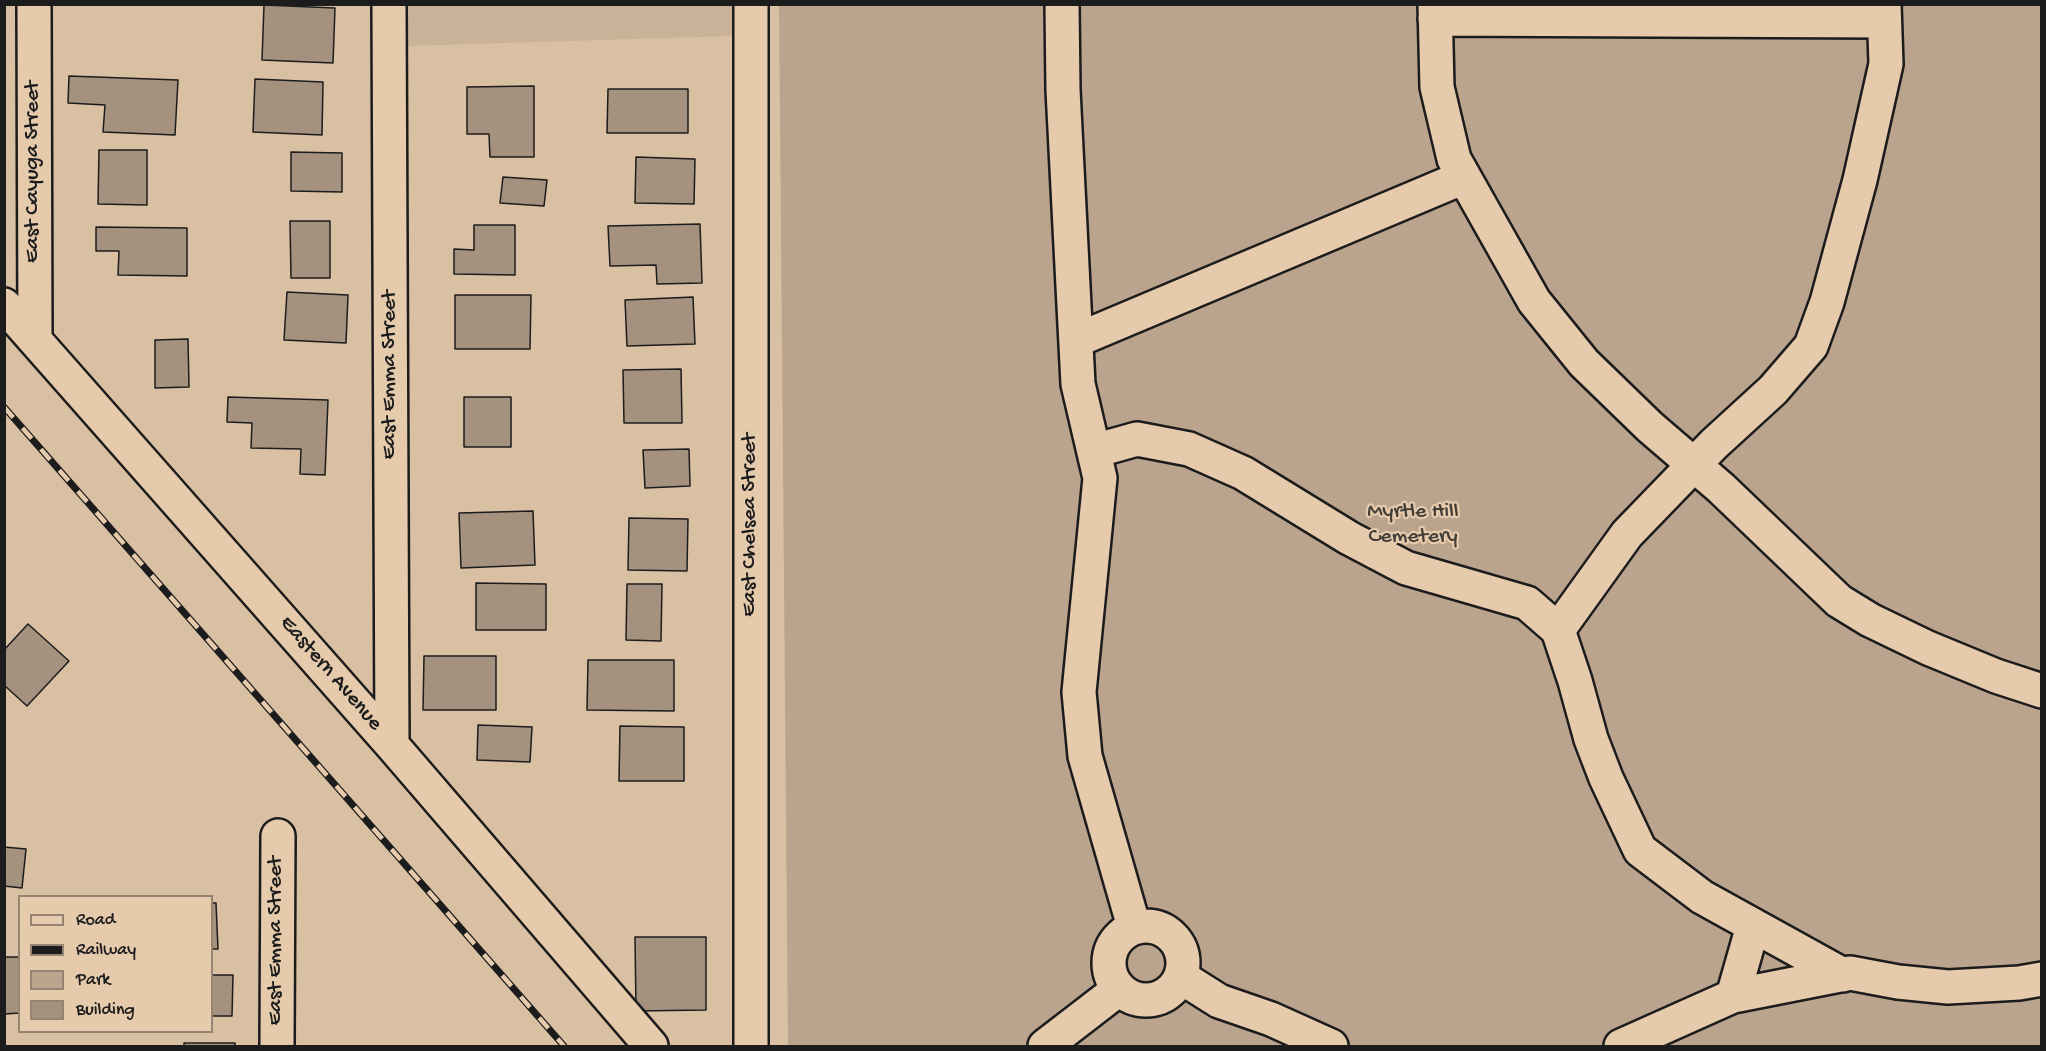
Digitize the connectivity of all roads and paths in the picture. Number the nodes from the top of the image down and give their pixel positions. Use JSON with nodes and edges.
{"nodes":[{"id":1,"x":34,"y":4,"type":"edge"},
{"id":2,"x":389,"y":4,"type":"edge"},
{"id":3,"x":751,"y":4,"type":"edge"},
{"id":4,"x":1062,"y":4,"type":"edge"},
{"id":5,"x":1435,"y":12,"type":"edge"},
{"id":6,"x":1884,"y":13,"type":"edge"},
{"id":7,"x":1464,"y":177,"type":"junction"},
{"id":8,"x":4,"y":305,"type":"edge"},
{"id":9,"x":34,"y":339,"type":"junction"},
{"id":10,"x":1077,"y":339,"type":"junction"},
{"id":11,"x":1094,"y":451,"type":"junction"},
{"id":12,"x":1694,"y":465,"type":"junction"},
{"id":13,"x":1558,"y":630,"type":"junction"},
{"id":14,"x":2042,"y":691,"type":"edge"},
{"id":15,"x":392,"y":745,"type":"junction"},
{"id":16,"x":278,"y":836,"type":"dead end"},
{"id":17,"x":1753,"y":926,"type":"junction"},
{"id":18,"x":1134,"y":927,"type":"junction"},
{"id":19,"x":1843,"y":975,"type":"junction"},
{"id":20,"x":1181,"y":977,"type":"junction"},
{"id":21,"x":2042,"y":979,"type":"edge"},
{"id":22,"x":1119,"y":989,"type":"junction"},
{"id":23,"x":1733,"y":996,"type":"junction"},
{"id":24,"x":277,"y":1047,"type":"edge"},
{"id":25,"x":651,"y":1047,"type":"edge"},
{"id":26,"x":751,"y":1047,"type":"edge"},
{"id":27,"x":1045,"y":1047,"type":"edge"},
{"id":28,"x":1331,"y":1047,"type":"edge"},
{"id":29,"x":1621,"y":1047,"type":"edge"}],
"edges":[{"from":1,"to":9,"type":"street","name":"East Cayuga Street"},
{"from":2,"to":15,"type":"street","name":"East Emma Street"},
{"from":3,"to":26,"type":"street","name":"East Chelsea Street"},
{"from":4,"to":10,"type":"street"},
{"from":5,"to":6,"type":"street"},
{"from":5,"to":7,"type":"street"},
{"from":6,"to":12,"type":"street"},
{"from":7,"to":10,"type":"street"},
{"from":7,"to":12,"type":"street"},
{"from":8,"to":9,"type":"street","name":"Eastern Avenue"},
{"from":9,"to":15,"type":"street","name":"Eastern Avenue"},
{"from":10,"to":11,"type":"street"},
{"from":11,"to":13,"type":"street"},
{"from":11,"to":18,"type":"street"},
{"from":12,"to":13,"type":"street"},
{"from":12,"to":14,"type":"street"},
{"from":13,"to":17,"type":"street"},
{"from":15,"to":25,"type":"street","name":"Eastern Avenue"},
{"from":16,"to":24,"type":"street","name":"East Emma Street"},
{"from":17,"to":19,"type":"street"},
{"from":17,"to":23,"type":"street"},
{"from":18,"to":20,"type":"street"},
{"from":18,"to":22,"type":"street"},
{"from":19,"to":21,"type":"street"},
{"from":19,"to":23,"type":"street"},
{"from":20,"to":22,"type":"street"},
{"from":20,"to":28,"type":"street"},
{"from":22,"to":27,"type":"street"},
{"from":23,"to":29,"type":"street"}]}
